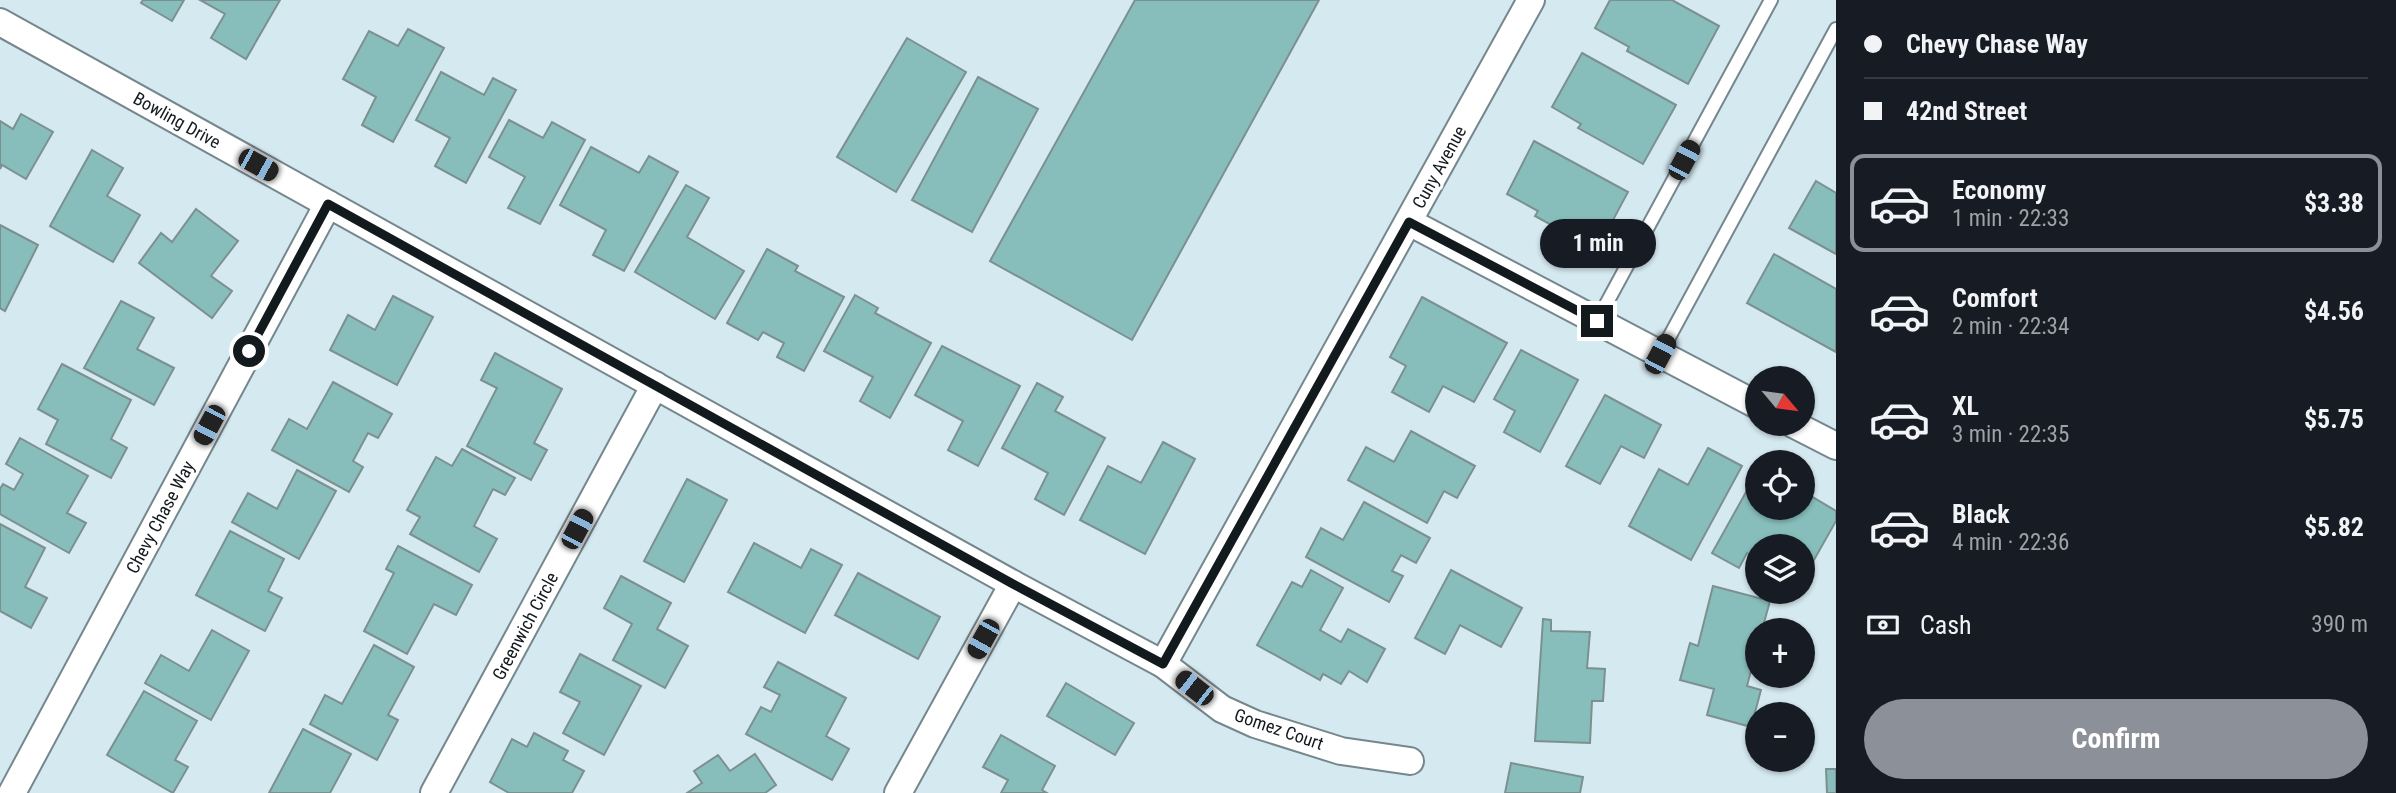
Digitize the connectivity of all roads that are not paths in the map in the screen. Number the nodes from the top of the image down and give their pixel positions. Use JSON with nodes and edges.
{"nodes":[{"id":1,"x":1531,"y":0,"type":"edge"},
{"id":2,"x":1771,"y":0,"type":"edge"},
{"id":3,"x":0,"y":22,"type":"edge"},
{"id":4,"x":1836,"y":29,"type":"edge"},
{"id":5,"x":328,"y":204,"type":"junction"},
{"id":6,"x":1409,"y":222,"type":"junction"},
{"id":7,"x":1597,"y":321,"type":"junction"},
{"id":8,"x":1660,"y":354,"type":"junction"},
{"id":9,"x":655,"y":385,"type":"junction"},
{"id":10,"x":1745,"y":399,"type":"edge"},
{"id":11,"x":1815,"y":435,"type":"edge"},
{"id":12,"x":1836,"y":446,"type":"edge"},
{"id":13,"x":1013,"y":584,"type":"junction"},
{"id":14,"x":1163,"y":664,"type":"junction"},
{"id":15,"x":1409,"y":761,"type":"dead end"},
{"id":16,"x":12,"y":793,"type":"edge"},
{"id":17,"x":434,"y":793,"type":"edge"},
{"id":18,"x":898,"y":793,"type":"edge"}],
"edges":[{"from":1,"to":6,"type":"street","name":"Cuny Avenue"},
{"from":2,"to":7,"type":"lane"},
{"from":3,"to":5,"type":"street","name":"Bowling Drive"},
{"from":4,"to":8,"type":"lane"},
{"from":5,"to":9,"type":"street","name":"Bowling Drive"},
{"from":5,"to":16,"type":"street","name":"Chevy Chase Way"},
{"from":6,"to":7,"type":"street"},
{"from":6,"to":14,"type":"street","name":"Cuny Avenue"},
{"from":7,"to":8,"type":"street"},
{"from":8,"to":10,"type":"street"},
{"from":9,"to":13,"type":"street","name":"Bowling Drive"},
{"from":9,"to":17,"type":"street","name":"Greenwich Circle"},
{"from":11,"to":12,"type":"street"},
{"from":13,"to":14,"type":"street","name":"Bowling Drive"},
{"from":13,"to":18,"type":"street"},
{"from":14,"to":15,"type":"street","name":"Gomez Court"}]}
